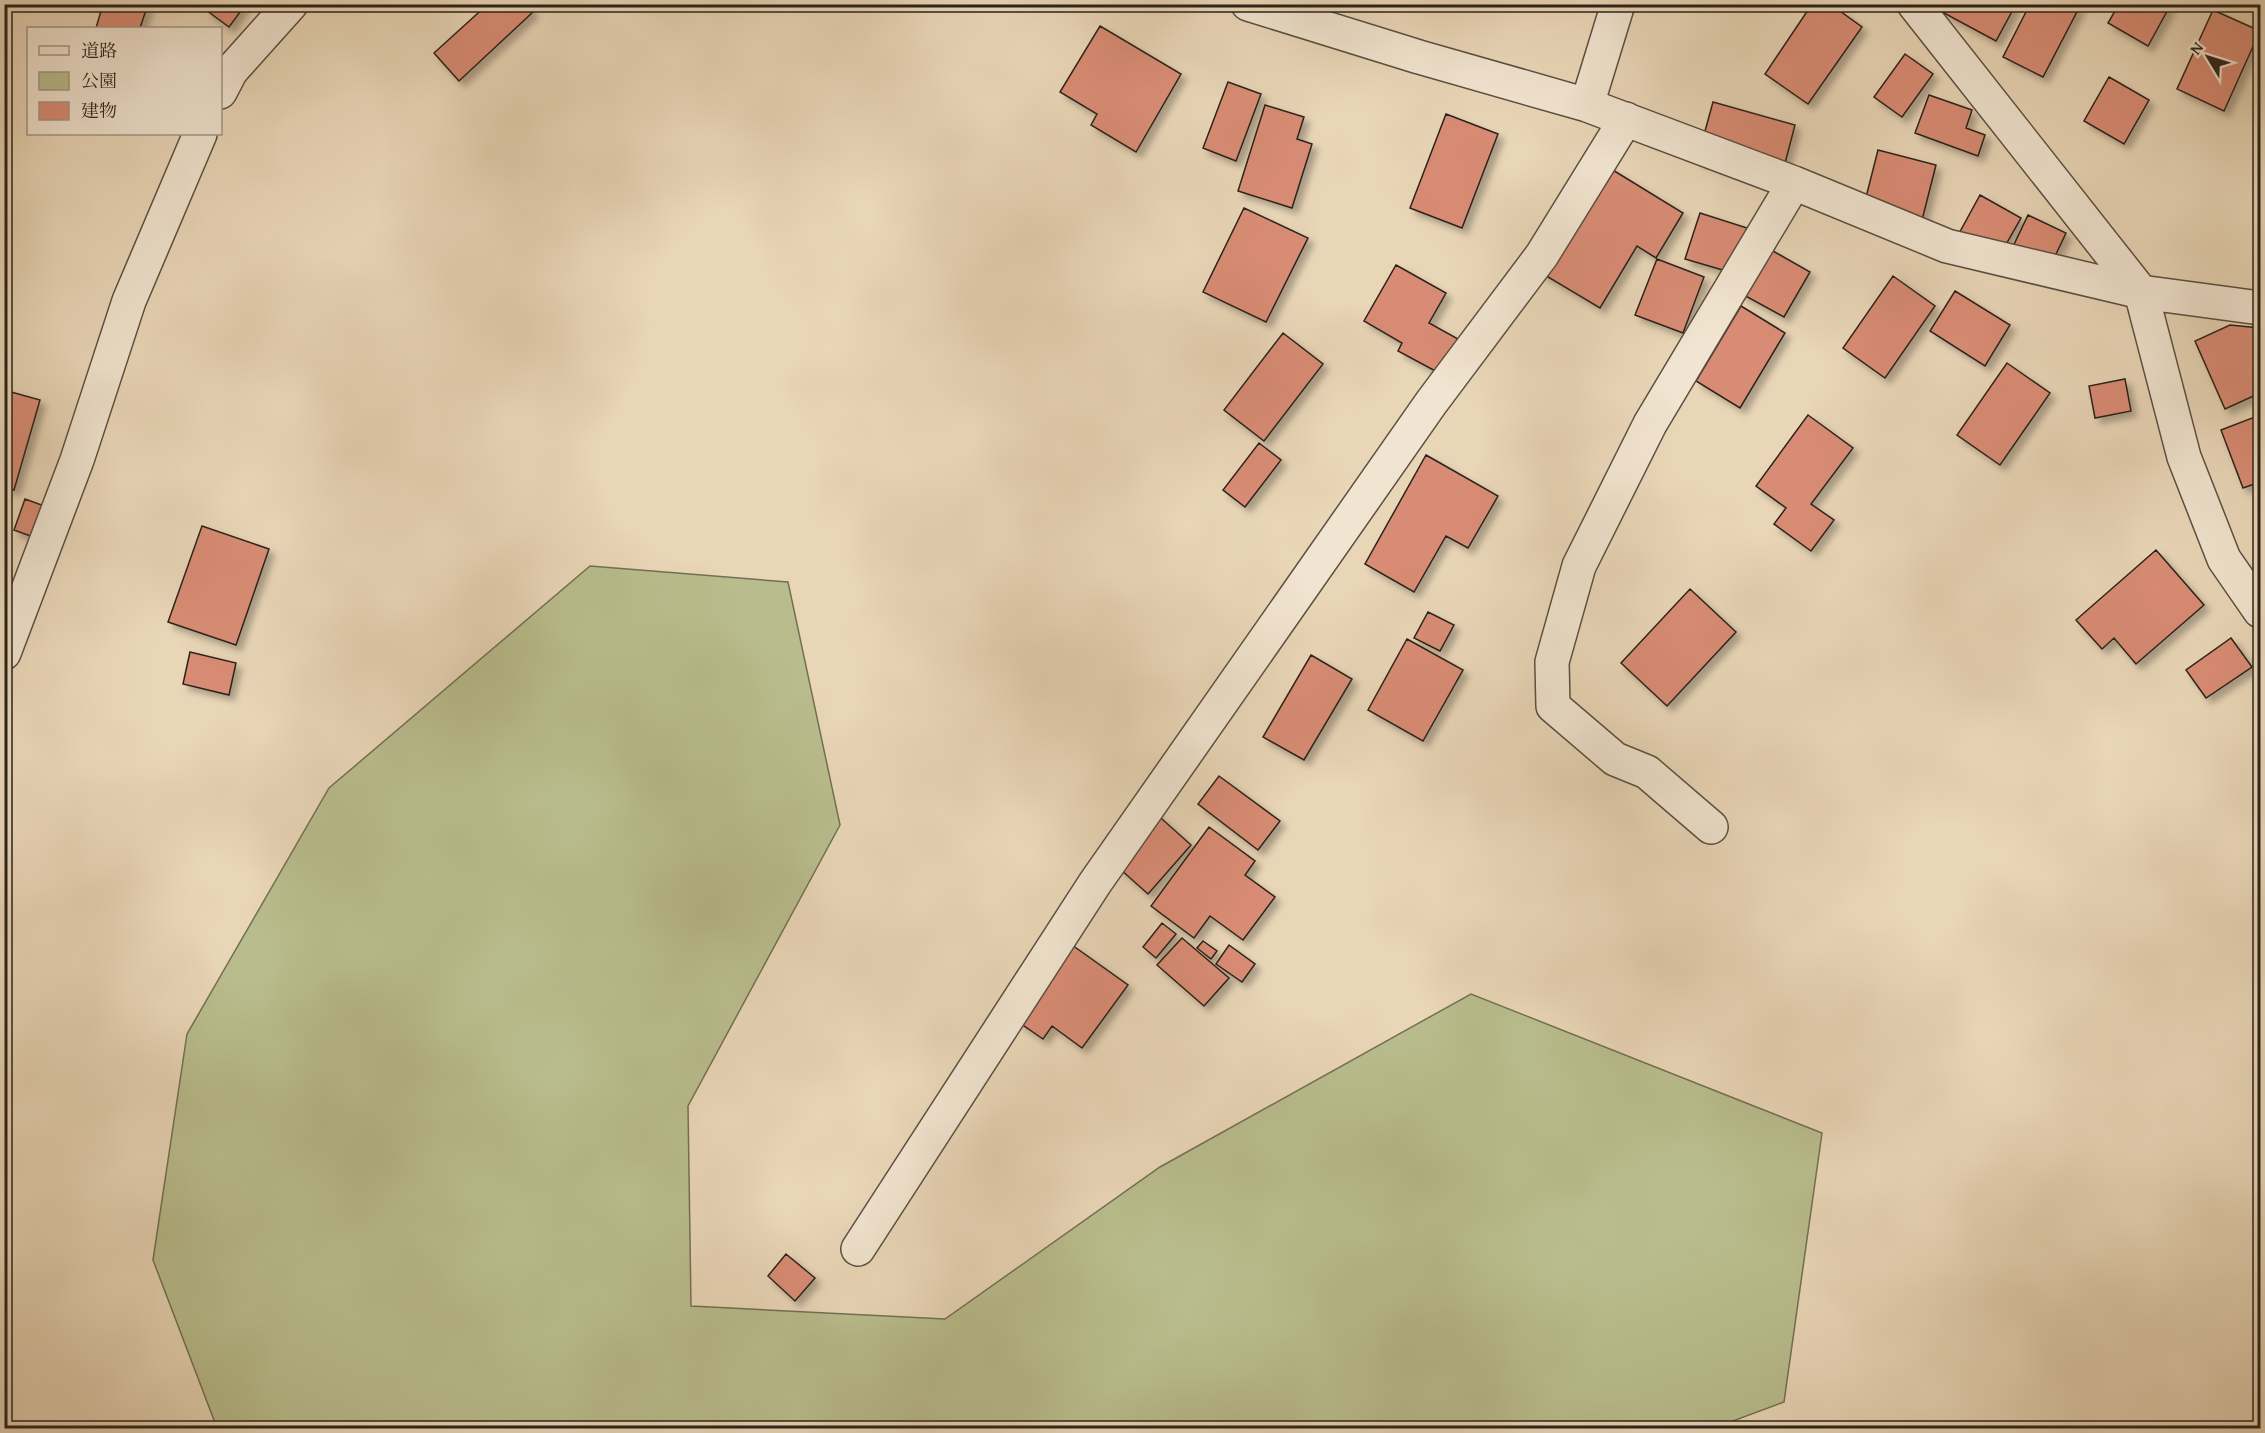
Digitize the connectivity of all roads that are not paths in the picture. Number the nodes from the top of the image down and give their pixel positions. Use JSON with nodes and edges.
{"nodes":[{"id":1,"x":291,"y":4,"type":"edge"},
{"id":2,"x":1248,"y":4,"type":"edge"},
{"id":3,"x":1618,"y":4,"type":"edge"},
{"id":4,"x":1914,"y":4,"type":"edge"},
{"id":5,"x":222,"y":88,"type":"edge"},
{"id":6,"x":1587,"y":105,"type":"junction"},
{"id":7,"x":1626,"y":119,"type":"junction"},
{"id":8,"x":200,"y":135,"type":"edge"},
{"id":9,"x":1794,"y":183,"type":"junction"},
{"id":10,"x":2141,"y":292,"type":"junction"},
{"id":11,"x":2260,"y":308,"type":"edge"},
{"id":12,"x":2260,"y":611,"type":"edge"},
{"id":13,"x":4,"y":653,"type":"edge"},
{"id":14,"x":1711,"y":827,"type":"dead end"},
{"id":15,"x":858,"y":1249,"type":"dead end"}],
"edges":[{"from":1,"to":5,"type":"street"},
{"from":2,"to":6,"type":"street"},
{"from":3,"to":6,"type":"street"},
{"from":4,"to":10,"type":"street"},
{"from":6,"to":7,"type":"street"},
{"from":7,"to":9,"type":"street"},
{"from":7,"to":15,"type":"street"},
{"from":8,"to":13,"type":"street"},
{"from":9,"to":10,"type":"street"},
{"from":9,"to":14,"type":"street"},
{"from":10,"to":11,"type":"street"},
{"from":10,"to":12,"type":"street"}]}
